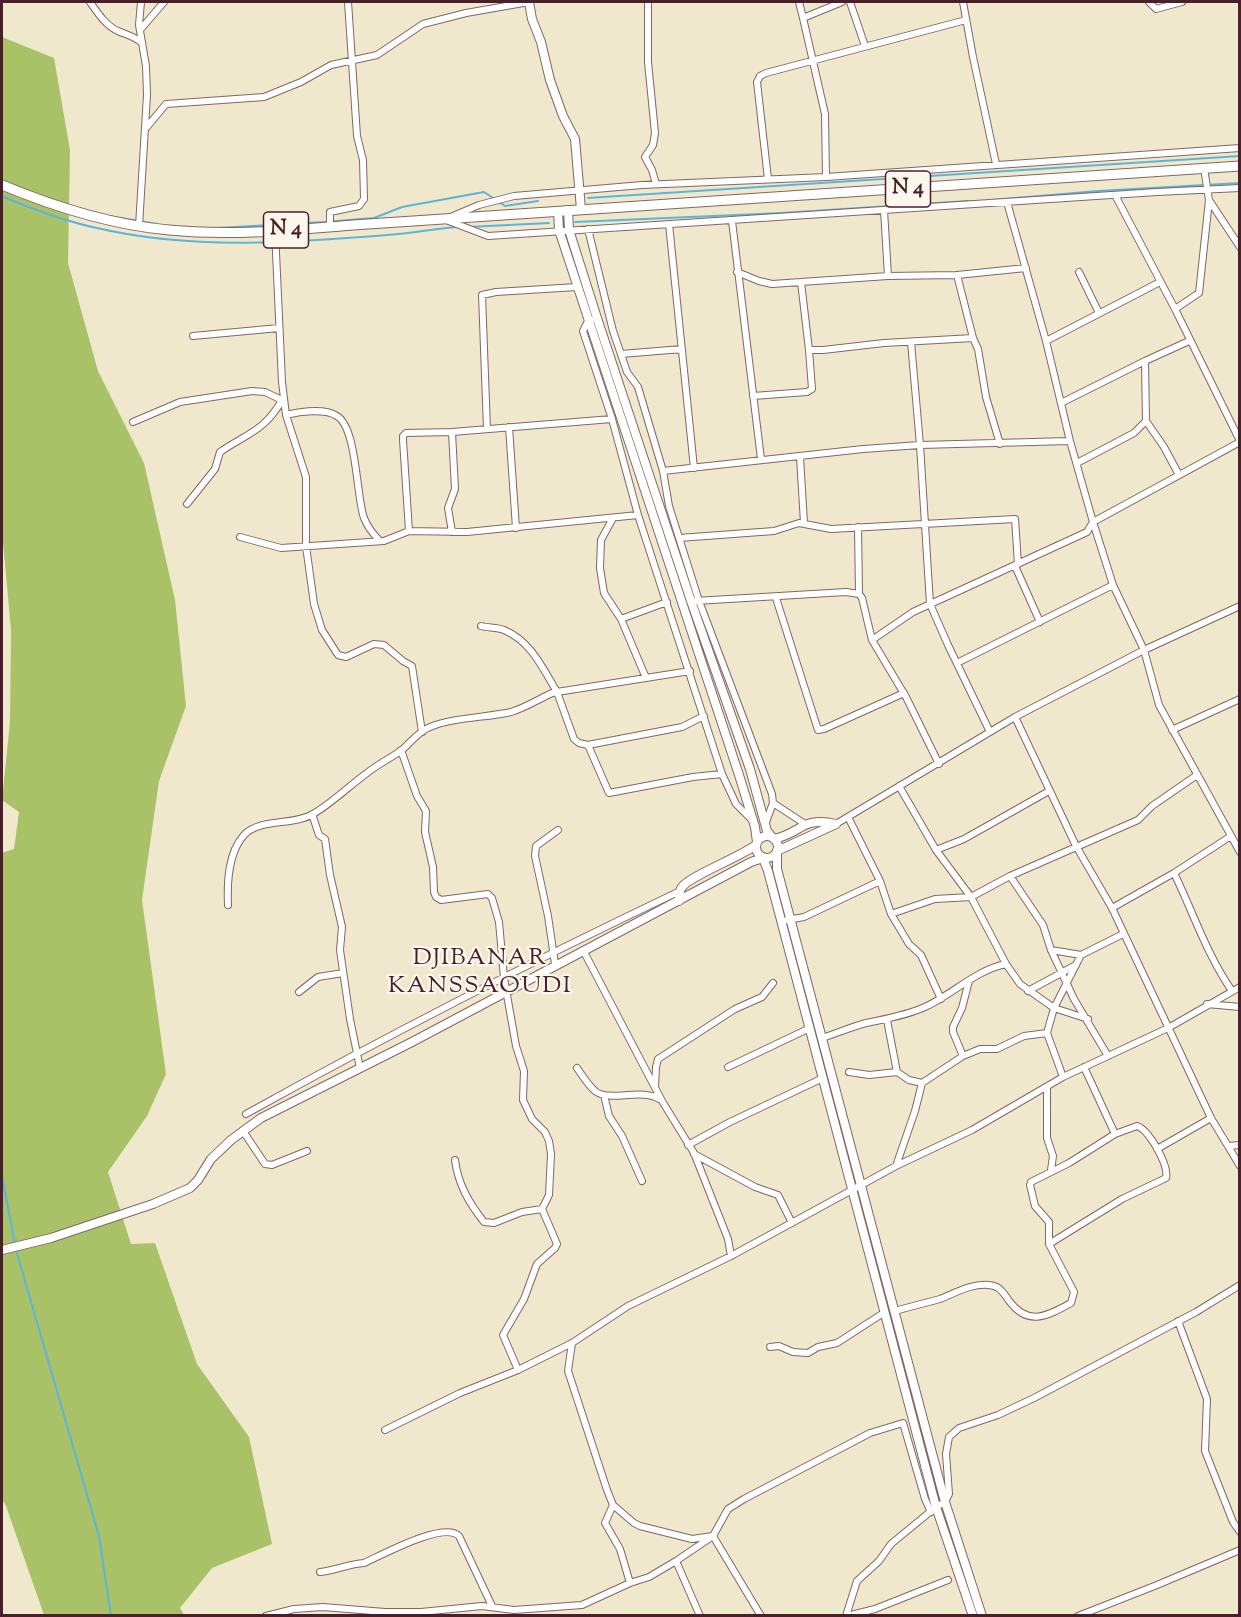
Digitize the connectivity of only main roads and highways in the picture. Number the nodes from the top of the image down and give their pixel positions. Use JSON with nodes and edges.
{"nodes":[{"id":1,"x":1239,"y":166,"type":"edge"},
{"id":2,"x":2,"y":185,"type":"edge"},
{"id":3,"x":563,"y":211,"type":"junction"},
{"id":4,"x":593,"y":320,"type":"junction"},
{"id":5,"x":750,"y":769,"type":"junction"},
{"id":6,"x":739,"y":775,"type":"junction"},
{"id":7,"x":773,"y":838,"type":"junction"},
{"id":8,"x":756,"y":844,"type":"junction"},
{"id":9,"x":777,"y":852,"type":"junction"},
{"id":10,"x":762,"y":858,"type":"junction"},
{"id":11,"x":973,"y":1616,"type":"edge"},
{"id":12,"x":982,"y":1616,"type":"edge"}],
"edges":[{"from":1,"to":3,"type":"highway","number":"N 4"},
{"from":2,"to":3,"type":"highway","number":"N 4"},
{"from":3,"to":4,"type":"main road"},
{"from":3,"to":4,"type":"main road"},
{"from":4,"to":5,"type":"main road"},
{"from":4,"to":6,"type":"main road"},
{"from":5,"to":6,"type":"main road"},
{"from":5,"to":7,"type":"main road"},
{"from":6,"to":8,"type":"main road"},
{"from":7,"to":8,"type":"main road"},
{"from":7,"to":9,"type":"main road"},
{"from":8,"to":10,"type":"main road"},
{"from":9,"to":10,"type":"main road"},
{"from":9,"to":12,"type":"main road"},
{"from":10,"to":11,"type":"main road"}]}
